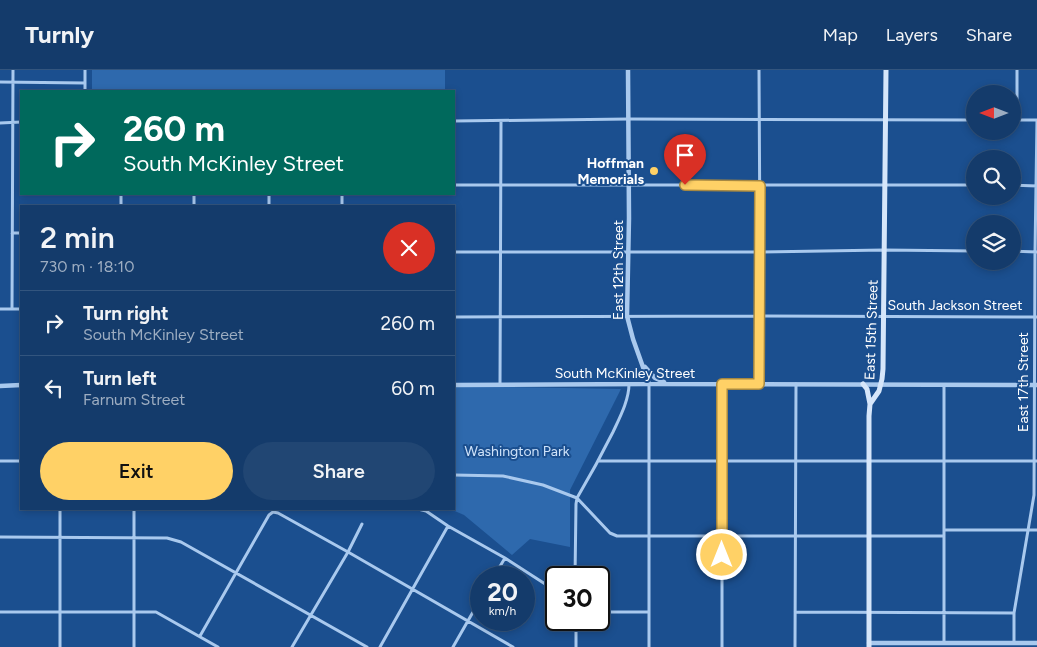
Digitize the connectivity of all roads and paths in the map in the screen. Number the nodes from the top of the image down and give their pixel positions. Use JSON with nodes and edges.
{"nodes":[{"id":1,"x":13,"y":70,"type":"edge"},
{"id":2,"x":85,"y":70,"type":"edge"},
{"id":3,"x":628,"y":70,"type":"edge"},
{"id":4,"x":759,"y":70,"type":"edge"},
{"id":5,"x":886,"y":70,"type":"edge"},
{"id":6,"x":1017,"y":70,"type":"edge"},
{"id":7,"x":0,"y":82,"type":"edge"},
{"id":8,"x":13,"y":82,"type":"junction"},
{"id":9,"x":86,"y":83,"type":"junction"},
{"id":10,"x":1016,"y":85,"type":"edge"},
{"id":11,"x":85,"y":90,"type":"edge"},
{"id":12,"x":629,"y":119,"type":"junction"},
{"id":13,"x":759,"y":120,"type":"junction"},
{"id":14,"x":886,"y":120,"type":"junction"},
{"id":15,"x":966,"y":120,"type":"edge"},
{"id":16,"x":1021,"y":120,"type":"edge"},
{"id":17,"x":1037,"y":120,"type":"edge"},
{"id":18,"x":455,"y":121,"type":"edge"},
{"id":19,"x":501,"y":121,"type":"junction"},
{"id":20,"x":0,"y":122,"type":"edge"},
{"id":21,"x":13,"y":122,"type":"junction"},
{"id":22,"x":20,"y":122,"type":"edge"},
{"id":23,"x":885,"y":184,"type":"junction"},
{"id":24,"x":455,"y":185,"type":"edge"},
{"id":25,"x":501,"y":185,"type":"junction"},
{"id":26,"x":629,"y":185,"type":"junction"},
{"id":27,"x":966,"y":185,"type":"edge"},
{"id":28,"x":760,"y":186,"type":"junction"},
{"id":29,"x":1021,"y":186,"type":"edge"},
{"id":30,"x":1036,"y":186,"type":"edge"},
{"id":31,"x":12,"y":233,"type":"junction"},
{"id":32,"x":20,"y":234,"type":"edge"},
{"id":33,"x":884,"y":250,"type":"junction"},
{"id":34,"x":966,"y":251,"type":"edge"},
{"id":35,"x":455,"y":252,"type":"edge"},
{"id":36,"x":500,"y":252,"type":"junction"},
{"id":37,"x":628,"y":252,"type":"junction"},
{"id":38,"x":760,"y":252,"type":"junction"},
{"id":39,"x":1021,"y":252,"type":"edge"},
{"id":40,"x":1036,"y":252,"type":"edge"},
{"id":41,"x":0,"y":310,"type":"edge"},
{"id":42,"x":12,"y":310,"type":"junction"},
{"id":43,"x":20,"y":310,"type":"edge"},
{"id":44,"x":627,"y":316,"type":"junction"},
{"id":45,"x":760,"y":316,"type":"junction"},
{"id":46,"x":884,"y":316,"type":"junction"},
{"id":47,"x":455,"y":317,"type":"edge"},
{"id":48,"x":500,"y":317,"type":"junction"},
{"id":49,"x":1036,"y":317,"type":"edge"},
{"id":50,"x":642,"y":362,"type":"junction"},
{"id":51,"x":629,"y":384,"type":"junction"},
{"id":52,"x":649,"y":384,"type":"junction"},
{"id":53,"x":667,"y":384,"type":"junction"},
{"id":54,"x":722,"y":384,"type":"junction"},
{"id":55,"x":759,"y":384,"type":"junction"},
{"id":56,"x":796,"y":384,"type":"junction"},
{"id":57,"x":862,"y":384,"type":"junction"},
{"id":58,"x":881,"y":384,"type":"junction"},
{"id":59,"x":455,"y":385,"type":"edge"},
{"id":60,"x":500,"y":385,"type":"junction"},
{"id":61,"x":944,"y":385,"type":"junction"},
{"id":62,"x":1036,"y":385,"type":"edge"},
{"id":63,"x":0,"y":386,"type":"edge"},
{"id":64,"x":20,"y":386,"type":"edge"},
{"id":65,"x":870,"y":404,"type":"junction"},
{"id":66,"x":796,"y":460,"type":"junction"},
{"id":67,"x":0,"y":461,"type":"edge"},
{"id":68,"x":20,"y":461,"type":"edge"},
{"id":69,"x":598,"y":461,"type":"junction"},
{"id":70,"x":648,"y":461,"type":"junction"},
{"id":71,"x":722,"y":461,"type":"junction"},
{"id":72,"x":869,"y":461,"type":"junction"},
{"id":73,"x":944,"y":461,"type":"junction"},
{"id":74,"x":1036,"y":461,"type":"edge"},
{"id":75,"x":455,"y":475,"type":"edge"},
{"id":76,"x":578,"y":498,"type":"junction"},
{"id":77,"x":60,"y":510,"type":"edge"},
{"id":78,"x":134,"y":510,"type":"edge"},
{"id":79,"x":422,"y":510,"type":"edge"},
{"id":80,"x":362,"y":524,"type":"dead end"},
{"id":81,"x":448,"y":526,"type":"junction"},
{"id":82,"x":944,"y":530,"type":"junction"},
{"id":83,"x":1028,"y":530,"type":"junction"},
{"id":84,"x":1037,"y":530,"type":"edge"},
{"id":85,"x":648,"y":536,"type":"junction"},
{"id":86,"x":722,"y":536,"type":"junction"},
{"id":87,"x":795,"y":536,"type":"junction"},
{"id":88,"x":869,"y":536,"type":"junction"},
{"id":89,"x":944,"y":536,"type":"junction"},
{"id":90,"x":0,"y":537,"type":"edge"},
{"id":91,"x":60,"y":537,"type":"junction"},
{"id":92,"x":134,"y":537,"type":"junction"},
{"id":93,"x":348,"y":552,"type":"junction"},
{"id":94,"x":505,"y":558,"type":"junction"},
{"id":95,"x":500,"y":566,"type":"edge"},
{"id":96,"x":575,"y":566,"type":"edge"},
{"id":97,"x":236,"y":573,"type":"junction"},
{"id":98,"x":545,"y":584,"type":"edge"},
{"id":99,"x":413,"y":589,"type":"junction"},
{"id":100,"x":0,"y":612,"type":"edge"},
{"id":101,"x":60,"y":612,"type":"junction"},
{"id":102,"x":133,"y":612,"type":"junction"},
{"id":103,"x":610,"y":612,"type":"edge"},
{"id":104,"x":649,"y":612,"type":"junction"},
{"id":105,"x":795,"y":612,"type":"junction"},
{"id":106,"x":869,"y":613,"type":"junction"},
{"id":107,"x":944,"y":613,"type":"junction"},
{"id":108,"x":1014,"y":613,"type":"junction"},
{"id":109,"x":310,"y":616,"type":"junction"},
{"id":110,"x":470,"y":617,"type":"edge"},
{"id":111,"x":468,"y":621,"type":"junction"},
{"id":112,"x":576,"y":631,"type":"edge"},
{"id":113,"x":200,"y":636,"type":"junction"},
{"id":114,"x":944,"y":643,"type":"junction"},
{"id":115,"x":1014,"y":643,"type":"junction"},
{"id":116,"x":1037,"y":643,"type":"edge"},
{"id":117,"x":869,"y":645,"type":"edge"},
{"id":118,"x":60,"y":647,"type":"edge"},
{"id":119,"x":134,"y":647,"type":"edge"},
{"id":120,"x":218,"y":647,"type":"edge"},
{"id":121,"x":292,"y":647,"type":"edge"},
{"id":122,"x":367,"y":647,"type":"edge"},
{"id":123,"x":380,"y":647,"type":"edge"},
{"id":124,"x":453,"y":647,"type":"edge"},
{"id":125,"x":513,"y":647,"type":"edge"},
{"id":126,"x":576,"y":647,"type":"edge"},
{"id":127,"x":649,"y":647,"type":"edge"},
{"id":128,"x":722,"y":647,"type":"edge"},
{"id":129,"x":795,"y":647,"type":"edge"}],
"edges":[{"from":1,"to":8,"type":"street"},
{"from":2,"to":9,"type":"street"},
{"from":3,"to":12,"type":"street","name":"East 12th Street"},
{"from":4,"to":13,"type":"street"},
{"from":5,"to":14,"type":"main road","name":"East 15th Street"},
{"from":6,"to":10,"type":"street"},
{"from":7,"to":8,"type":"street"},
{"from":8,"to":9,"type":"street"},
{"from":8,"to":21,"type":"street"},
{"from":9,"to":11,"type":"street"},
{"from":12,"to":13,"type":"street"},
{"from":12,"to":19,"type":"street"},
{"from":12,"to":26,"type":"street","name":"East 12th Street"},
{"from":13,"to":14,"type":"street"},
{"from":13,"to":28,"type":"street"},
{"from":14,"to":15,"type":"street"},
{"from":14,"to":23,"type":"main road","name":"East 15th Street"},
{"from":16,"to":17,"type":"street"},
{"from":17,"to":30,"type":"street","name":"East 17th Street"},
{"from":18,"to":19,"type":"street"},
{"from":19,"to":25,"type":"street"},
{"from":20,"to":21,"type":"street"},
{"from":21,"to":22,"type":"street"},
{"from":21,"to":31,"type":"street"},
{"from":23,"to":27,"type":"street"},
{"from":23,"to":28,"type":"street"},
{"from":23,"to":33,"type":"main road","name":"East 15th Street"},
{"from":24,"to":25,"type":"street"},
{"from":25,"to":26,"type":"street"},
{"from":25,"to":36,"type":"street"},
{"from":26,"to":28,"type":"street"},
{"from":26,"to":37,"type":"street","name":"East 12th Street"},
{"from":28,"to":38,"type":"street"},
{"from":29,"to":30,"type":"street"},
{"from":30,"to":40,"type":"street","name":"East 17th Street"},
{"from":31,"to":32,"type":"street"},
{"from":31,"to":42,"type":"street"},
{"from":33,"to":34,"type":"street"},
{"from":33,"to":38,"type":"street"},
{"from":33,"to":46,"type":"main road","name":"East 15th Street"},
{"from":35,"to":36,"type":"street"},
{"from":36,"to":37,"type":"street"},
{"from":36,"to":48,"type":"street"},
{"from":37,"to":38,"type":"street"},
{"from":37,"to":44,"type":"street","name":"East 12th Street"},
{"from":38,"to":45,"type":"street"},
{"from":39,"to":40,"type":"street"},
{"from":40,"to":49,"type":"street","name":"East 17th Street"},
{"from":41,"to":42,"type":"street"},
{"from":42,"to":43,"type":"street"},
{"from":44,"to":45,"type":"street","name":"South Jackson Street"},
{"from":44,"to":48,"type":"street","name":"South Jackson Street"},
{"from":44,"to":50,"type":"street","name":"East 12th Street"},
{"from":45,"to":46,"type":"street","name":"South Jackson Street"},
{"from":45,"to":55,"type":"street"},
{"from":46,"to":49,"type":"street","name":"South Jackson Street"},
{"from":46,"to":58,"type":"main road","name":"East 15th Street"},
{"from":47,"to":48,"type":"street","name":"South Jackson Street"},
{"from":48,"to":60,"type":"street"},
{"from":49,"to":62,"type":"street","name":"East 17th Street"},
{"from":50,"to":52,"type":"street","name":"East 12th Street"},
{"from":50,"to":53,"type":"street"},
{"from":51,"to":52,"type":"street","name":"South McKinley Street"},
{"from":51,"to":60,"type":"street","name":"South McKinley Street"},
{"from":51,"to":69,"type":"street"},
{"from":52,"to":53,"type":"street","name":"South McKinley Street"},
{"from":52,"to":70,"type":"street","name":"East 12th Street"},
{"from":53,"to":54,"type":"street","name":"South McKinley Street"},
{"from":54,"to":55,"type":"street","name":"South McKinley Street"},
{"from":54,"to":71,"type":"street"},
{"from":55,"to":56,"type":"street","name":"South McKinley Street"},
{"from":56,"to":57,"type":"street","name":"South McKinley Street"},
{"from":56,"to":66,"type":"street"},
{"from":57,"to":58,"type":"street","name":"South McKinley Street"},
{"from":57,"to":65,"type":"main road"},
{"from":58,"to":61,"type":"street","name":"South McKinley Street"},
{"from":58,"to":65,"type":"main road","name":"East 15th Street"},
{"from":59,"to":60,"type":"street","name":"South McKinley Street"},
{"from":61,"to":62,"type":"street","name":"South McKinley Street"},
{"from":61,"to":73,"type":"street"},
{"from":62,"to":74,"type":"street","name":"East 17th Street"},
{"from":63,"to":64,"type":"street"},
{"from":65,"to":72,"type":"main road","name":"East 15th Street"},
{"from":66,"to":71,"type":"street"},
{"from":66,"to":72,"type":"street"},
{"from":66,"to":87,"type":"street"},
{"from":67,"to":68,"type":"street"},
{"from":69,"to":70,"type":"street"},
{"from":69,"to":76,"type":"street"},
{"from":70,"to":71,"type":"street"},
{"from":70,"to":85,"type":"street","name":"East 12th Street"},
{"from":71,"to":86,"type":"street"},
{"from":72,"to":73,"type":"street"},
{"from":72,"to":88,"type":"main road","name":"East 15th Street"},
{"from":73,"to":74,"type":"street"},
{"from":73,"to":82,"type":"street"},
{"from":74,"to":83,"type":"street","name":"East 17th Street"},
{"from":75,"to":76,"type":"street"},
{"from":76,"to":85,"type":"street"},
{"from":76,"to":96,"type":"street"},
{"from":77,"to":91,"type":"street"},
{"from":78,"to":92,"type":"street"},
{"from":79,"to":81,"type":"street"},
{"from":80,"to":93,"type":"street"},
{"from":81,"to":94,"type":"street"},
{"from":81,"to":99,"type":"street"},
{"from":82,"to":83,"type":"street"},
{"from":82,"to":89,"type":"street"},
{"from":83,"to":84,"type":"street"},
{"from":83,"to":108,"type":"street","name":"East 17th Street"},
{"from":85,"to":86,"type":"street"},
{"from":85,"to":104,"type":"street","name":"East 12th Street"},
{"from":86,"to":87,"type":"street"},
{"from":86,"to":128,"type":"street"},
{"from":87,"to":88,"type":"street"},
{"from":87,"to":105,"type":"street"},
{"from":88,"to":89,"type":"street"},
{"from":88,"to":106,"type":"main road","name":"East 15th Street"},
{"from":89,"to":107,"type":"street"},
{"from":90,"to":91,"type":"street"},
{"from":91,"to":92,"type":"street"},
{"from":91,"to":101,"type":"street"},
{"from":92,"to":97,"type":"street"},
{"from":92,"to":102,"type":"street"},
{"from":93,"to":97,"type":"street"},
{"from":93,"to":99,"type":"street"},
{"from":93,"to":109,"type":"street"},
{"from":94,"to":95,"type":"street"},
{"from":94,"to":98,"type":"street"},
{"from":97,"to":109,"type":"street"},
{"from":97,"to":113,"type":"street"},
{"from":99,"to":111,"type":"street"},
{"from":99,"to":123,"type":"street"},
{"from":100,"to":101,"type":"street"},
{"from":101,"to":102,"type":"street"},
{"from":101,"to":118,"type":"street"},
{"from":102,"to":113,"type":"street"},
{"from":102,"to":119,"type":"street"},
{"from":103,"to":104,"type":"street"},
{"from":104,"to":127,"type":"street","name":"East 12th Street"},
{"from":105,"to":106,"type":"street"},
{"from":105,"to":129,"type":"street"},
{"from":106,"to":107,"type":"street"},
{"from":106,"to":117,"type":"main road","name":"East 15th Street"},
{"from":107,"to":108,"type":"street"},
{"from":107,"to":114,"type":"street"},
{"from":108,"to":115,"type":"street","name":"East 17th Street"},
{"from":109,"to":121,"type":"street"},
{"from":109,"to":122,"type":"street"},
{"from":110,"to":111,"type":"street"},
{"from":111,"to":124,"type":"street"},
{"from":111,"to":125,"type":"street"},
{"from":112,"to":126,"type":"street"},
{"from":113,"to":120,"type":"street"},
{"from":114,"to":115,"type":"street"},
{"from":114,"to":117,"type":"street"},
{"from":115,"to":116,"type":"street"}]}
